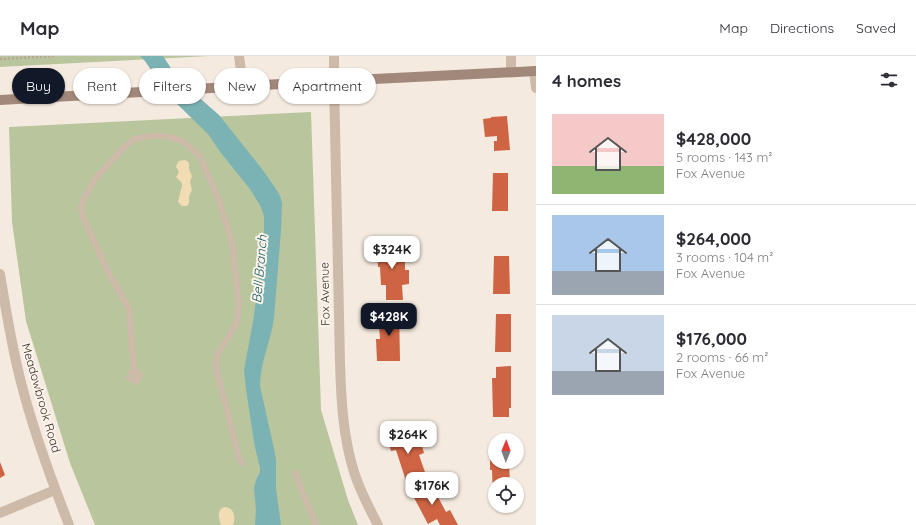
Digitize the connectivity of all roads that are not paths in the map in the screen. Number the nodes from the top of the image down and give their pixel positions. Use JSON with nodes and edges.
{"nodes":[{"id":1,"x":239,"y":56,"type":"edge"},
{"id":2,"x":334,"y":56,"type":"edge"},
{"id":3,"x":511,"y":56,"type":"edge"},
{"id":4,"x":240,"y":68,"type":"edge"},
{"id":5,"x":334,"y":68,"type":"edge"},
{"id":6,"x":535,"y":71,"type":"edge"},
{"id":7,"x":511,"y":72,"type":"junction"},
{"id":8,"x":376,"y":79,"type":"edge"},
{"id":9,"x":214,"y":88,"type":"edge"},
{"id":10,"x":536,"y":88,"type":"edge"},
{"id":11,"x":0,"y":100,"type":"edge"},
{"id":12,"x":334,"y":104,"type":"edge"},
{"id":13,"x":0,"y":274,"type":"edge"},
{"id":14,"x":134,"y":369,"type":"dead end"},
{"id":15,"x":242,"y":463,"type":"dead end"},
{"id":16,"x":294,"y":473,"type":"dead end"},
{"id":17,"x":55,"y":490,"type":"junction"},
{"id":18,"x":0,"y":513,"type":"edge"},
{"id":19,"x":69,"y":525,"type":"edge"},
{"id":20,"x":316,"y":525,"type":"edge"},
{"id":21,"x":378,"y":525,"type":"edge"}],
"edges":[{"from":1,"to":4,"type":"street"},
{"from":2,"to":5,"type":"street","name":"Fox Avenue"},
{"from":3,"to":7,"type":"street"},
{"from":6,"to":7,"type":"main road"},
{"from":6,"to":10,"type":"street"},
{"from":7,"to":8,"type":"main road"},
{"from":9,"to":11,"type":"main road"},
{"from":12,"to":21,"type":"street","name":"Fox Avenue"},
{"from":13,"to":17,"type":"street","name":"Meadowbrook Road"},
{"from":14,"to":15,"type":"lane"},
{"from":16,"to":20,"type":"lane"},
{"from":17,"to":18,"type":"street"},
{"from":17,"to":19,"type":"street","name":"Meadowbrook Road"}]}
